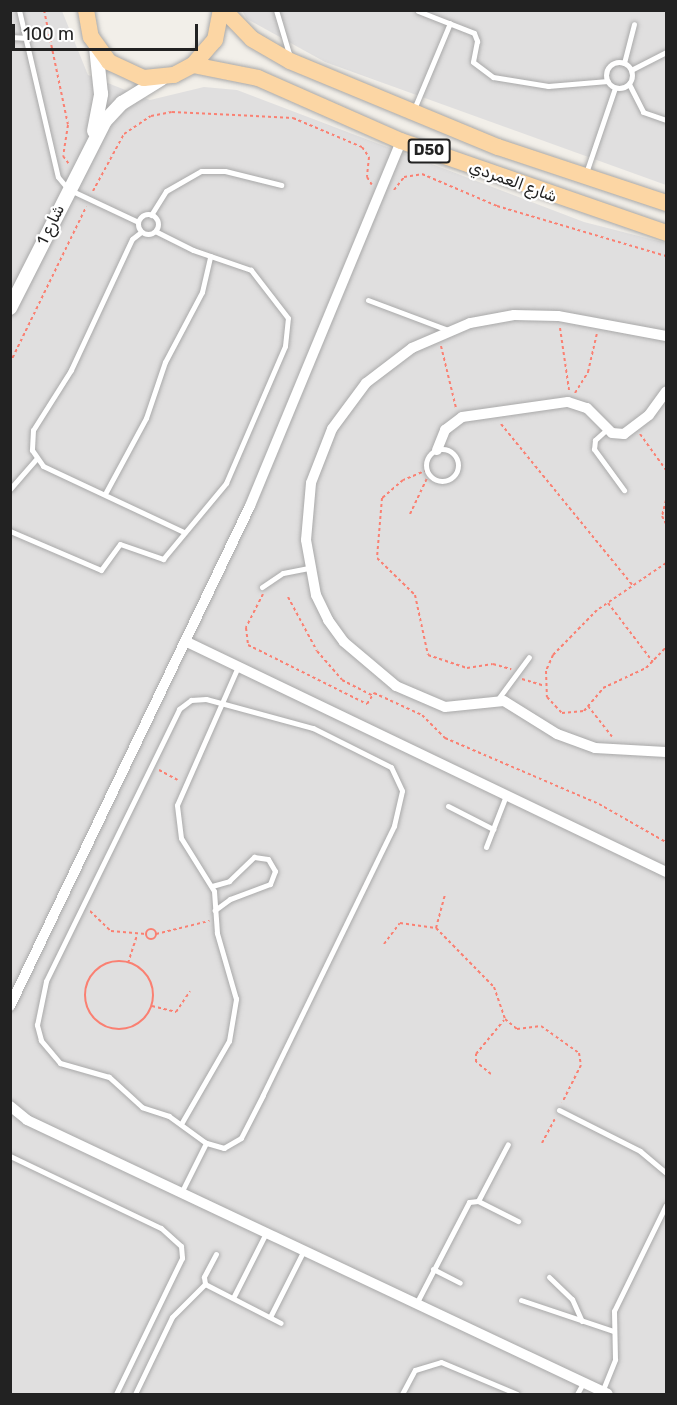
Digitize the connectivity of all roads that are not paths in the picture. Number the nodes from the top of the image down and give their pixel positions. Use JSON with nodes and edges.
{"nodes":[{"id":1,"x":19,"y":10,"type":"edge"},
{"id":2,"x":223,"y":10,"type":"edge"},
{"id":3,"x":276,"y":10,"type":"edge"},
{"id":4,"x":418,"y":11,"type":"edge"},
{"id":5,"x":85,"y":12,"type":"edge"},
{"id":6,"x":450,"y":23,"type":"junction"},
{"id":7,"x":633,"y":24,"type":"dead end"},
{"id":8,"x":10,"y":37,"type":"edge"},
{"id":9,"x":28,"y":38,"type":"junction"},
{"id":10,"x":96,"y":47,"type":"junction"},
{"id":11,"x":666,"y":52,"type":"edge"},
{"id":12,"x":290,"y":61,"type":"junction"},
{"id":13,"x":624,"y":63,"type":"junction"},
{"id":14,"x":194,"y":65,"type":"junction"},
{"id":15,"x":631,"y":70,"type":"junction"},
{"id":16,"x":163,"y":78,"type":"junction"},
{"id":17,"x":608,"y":81,"type":"junction"},
{"id":18,"x":629,"y":84,"type":"junction"},
{"id":19,"x":615,"y":88,"type":"junction"},
{"id":20,"x":412,"y":113,"type":"junction"},
{"id":21,"x":666,"y":120,"type":"edge"},
{"id":22,"x":92,"y":141,"type":"junction"},
{"id":23,"x":401,"y":141,"type":"junction"},
{"id":24,"x":584,"y":178,"type":"junction"},
{"id":25,"x":281,"y":184,"type":"dead end"},
{"id":26,"x":68,"y":189,"type":"junction"},
{"id":27,"x":666,"y":203,"type":"edge"},
{"id":28,"x":151,"y":215,"type":"junction"},
{"id":29,"x":138,"y":222,"type":"junction"},
{"id":30,"x":155,"y":231,"type":"junction"},
{"id":31,"x":141,"y":232,"type":"junction"},
{"id":32,"x":666,"y":233,"type":"edge"},
{"id":33,"x":210,"y":256,"type":"junction"},
{"id":34,"x":368,"y":300,"type":"dead end"},
{"id":35,"x":10,"y":308,"type":"edge"},
{"id":36,"x":450,"y":331,"type":"junction"},
{"id":37,"x":666,"y":336,"type":"edge"},
{"id":38,"x":666,"y":392,"type":"edge"},
{"id":39,"x":606,"y":430,"type":"junction"},
{"id":40,"x":437,"y":450,"type":"junction"},
{"id":41,"x":36,"y":459,"type":"junction"},
{"id":42,"x":10,"y":489,"type":"edge"},
{"id":43,"x":624,"y":490,"type":"dead end"},
{"id":44,"x":106,"y":492,"type":"junction"},
{"id":45,"x":10,"y":531,"type":"edge"},
{"id":46,"x":184,"y":532,"type":"junction"},
{"id":47,"x":309,"y":568,"type":"junction"},
{"id":48,"x":261,"y":588,"type":"road end"},
{"id":49,"x":187,"y":642,"type":"junction"},
{"id":50,"x":529,"y":657,"type":"dead end"},
{"id":51,"x":238,"y":667,"type":"junction"},
{"id":52,"x":498,"y":699,"type":"junction"},
{"id":53,"x":221,"y":702,"type":"junction"},
{"id":54,"x":666,"y":752,"type":"edge"},
{"id":55,"x":505,"y":798,"type":"junction"},
{"id":56,"x":448,"y":806,"type":"dead end"},
{"id":57,"x":493,"y":829,"type":"junction"},
{"id":58,"x":486,"y":847,"type":"dead end"},
{"id":59,"x":666,"y":872,"type":"edge"},
{"id":60,"x":212,"y":886,"type":"junction"},
{"id":61,"x":215,"y":910,"type":"junction"},
{"id":62,"x":10,"y":1006,"type":"edge"},
{"id":63,"x":10,"y":1106,"type":"edge"},
{"id":64,"x":559,"y":1110,"type":"road end"},
{"id":65,"x":10,"y":1116,"type":"edge"},
{"id":66,"x":27,"y":1120,"type":"junction"},
{"id":67,"x":181,"y":1124,"type":"junction"},
{"id":68,"x":206,"y":1143,"type":"junction"},
{"id":69,"x":508,"y":1144,"type":"dead end"},
{"id":70,"x":10,"y":1156,"type":"edge"},
{"id":71,"x":666,"y":1173,"type":"edge"},
{"id":72,"x":181,"y":1192,"type":"junction"},
{"id":73,"x":478,"y":1201,"type":"junction"},
{"id":74,"x":666,"y":1205,"type":"edge"},
{"id":75,"x":518,"y":1221,"type":"dead end"},
{"id":76,"x":266,"y":1233,"type":"junction"},
{"id":77,"x":304,"y":1250,"type":"junction"},
{"id":78,"x":216,"y":1254,"type":"dead end"},
{"id":79,"x":433,"y":1269,"type":"junction"},
{"id":80,"x":549,"y":1277,"type":"dead end"},
{"id":81,"x":460,"y":1282,"type":"dead end"},
{"id":82,"x":205,"y":1284,"type":"junction"},
{"id":83,"x":233,"y":1299,"type":"junction"},
{"id":84,"x":521,"y":1300,"type":"dead end"},
{"id":85,"x":416,"y":1304,"type":"junction"},
{"id":86,"x":270,"y":1317,"type":"junction"},
{"id":87,"x":582,"y":1321,"type":"junction"},
{"id":88,"x":281,"y":1323,"type":"dead end"},
{"id":89,"x":613,"y":1331,"type":"junction"},
{"id":90,"x":583,"y":1383,"type":"junction"},
{"id":91,"x":605,"y":1393,"type":"edge"},
{"id":92,"x":116,"y":1395,"type":"edge"},
{"id":93,"x":135,"y":1395,"type":"edge"},
{"id":94,"x":402,"y":1395,"type":"edge"},
{"id":95,"x":517,"y":1395,"type":"edge"},
{"id":96,"x":577,"y":1395,"type":"edge"}],
"edges":[{"from":1,"to":9,"type":"lane"},
{"from":2,"to":12,"type":"main road","name":"شارع العمردي","number":"D50"},
{"from":2,"to":14,"type":"main road"},
{"from":3,"to":12,"type":"lane"},
{"from":4,"to":6,"type":"lane"},
{"from":5,"to":10,"type":"main road"},
{"from":6,"to":17,"type":"lane"},
{"from":6,"to":20,"type":"lane"},
{"from":7,"to":13,"type":"lane"},
{"from":8,"to":9,"type":"lane"},
{"from":9,"to":26,"type":"lane"},
{"from":10,"to":16,"type":"main road"},
{"from":10,"to":22,"type":"street","name":"شارع 1"},
{"from":11,"to":15,"type":"lane"},
{"from":12,"to":20,"type":"main road","name":"شارع العمردي","number":"D50"},
{"from":13,"to":15,"type":"lane"},
{"from":13,"to":17,"type":"lane"},
{"from":14,"to":16,"type":"main road"},
{"from":14,"to":23,"type":"main road","name":"شارع العمردي","number":"D50"},
{"from":15,"to":18,"type":"lane"},
{"from":16,"to":22,"type":"street","name":"شارع 1"},
{"from":17,"to":19,"type":"lane"},
{"from":18,"to":19,"type":"lane"},
{"from":18,"to":21,"type":"lane"},
{"from":19,"to":24,"type":"lane"},
{"from":20,"to":24,"type":"main road","name":"شارع العمردي","number":"D50"},
{"from":22,"to":26,"type":"street","name":"شارع 1"},
{"from":23,"to":32,"type":"main road","name":"شارع العمردي","number":"D50"},
{"from":23,"to":49,"type":"street"},
{"from":24,"to":27,"type":"main road","name":"شارع العمردي","number":"D50"},
{"from":25,"to":28,"type":"lane"},
{"from":26,"to":29,"type":"lane"},
{"from":26,"to":35,"type":"street","name":"شارع 1"},
{"from":28,"to":29,"type":"lane"},
{"from":28,"to":30,"type":"lane"},
{"from":29,"to":31,"type":"lane"},
{"from":30,"to":31,"type":"lane"},
{"from":30,"to":33,"type":"lane"},
{"from":31,"to":41,"type":"lane"},
{"from":33,"to":44,"type":"lane"},
{"from":33,"to":46,"type":"lane"},
{"from":34,"to":36,"type":"lane"},
{"from":36,"to":37,"type":"street"},
{"from":36,"to":47,"type":"street"},
{"from":38,"to":39,"type":"street"},
{"from":39,"to":40,"type":"street"},
{"from":39,"to":43,"type":"lane"},
{"from":40,"to":40,"type":"lane"},
{"from":41,"to":42,"type":"lane"},
{"from":41,"to":44,"type":"lane"},
{"from":44,"to":46,"type":"lane"},
{"from":45,"to":46,"type":"lane"},
{"from":47,"to":48,"type":"lane"},
{"from":47,"to":52,"type":"street"},
{"from":49,"to":51,"type":"street"},
{"from":49,"to":62,"type":"street"},
{"from":50,"to":52,"type":"lane"},
{"from":51,"to":53,"type":"lane"},
{"from":51,"to":55,"type":"street"},
{"from":52,"to":54,"type":"street"},
{"from":53,"to":60,"type":"lane"},
{"from":53,"to":67,"type":"lane"},
{"from":53,"to":68,"type":"lane"},
{"from":55,"to":57,"type":"lane"},
{"from":55,"to":59,"type":"street"},
{"from":56,"to":57,"type":"lane"},
{"from":57,"to":58,"type":"lane"},
{"from":60,"to":61,"type":"lane"},
{"from":60,"to":61,"type":"lane"},
{"from":61,"to":67,"type":"lane"},
{"from":63,"to":66,"type":"street"},
{"from":64,"to":71,"type":"lane"},
{"from":65,"to":66,"type":"street"},
{"from":66,"to":72,"type":"street"},
{"from":67,"to":68,"type":"lane"},
{"from":68,"to":72,"type":"lane"},
{"from":69,"to":73,"type":"lane"},
{"from":70,"to":92,"type":"lane"},
{"from":72,"to":76,"type":"street"},
{"from":73,"to":75,"type":"lane"},
{"from":73,"to":79,"type":"lane"},
{"from":74,"to":89,"type":"lane"},
{"from":76,"to":77,"type":"street"},
{"from":76,"to":83,"type":"lane"},
{"from":77,"to":85,"type":"street"},
{"from":77,"to":86,"type":"lane"},
{"from":78,"to":82,"type":"lane"},
{"from":79,"to":81,"type":"lane"},
{"from":79,"to":85,"type":"lane"},
{"from":80,"to":87,"type":"lane"},
{"from":82,"to":83,"type":"lane"},
{"from":82,"to":93,"type":"lane"},
{"from":83,"to":86,"type":"lane"},
{"from":84,"to":87,"type":"lane"},
{"from":85,"to":90,"type":"street"},
{"from":86,"to":88,"type":"lane"},
{"from":87,"to":89,"type":"lane"},
{"from":89,"to":91,"type":"lane"},
{"from":90,"to":91,"type":"street"},
{"from":90,"to":96,"type":"lane"},
{"from":94,"to":95,"type":"lane"}]}
